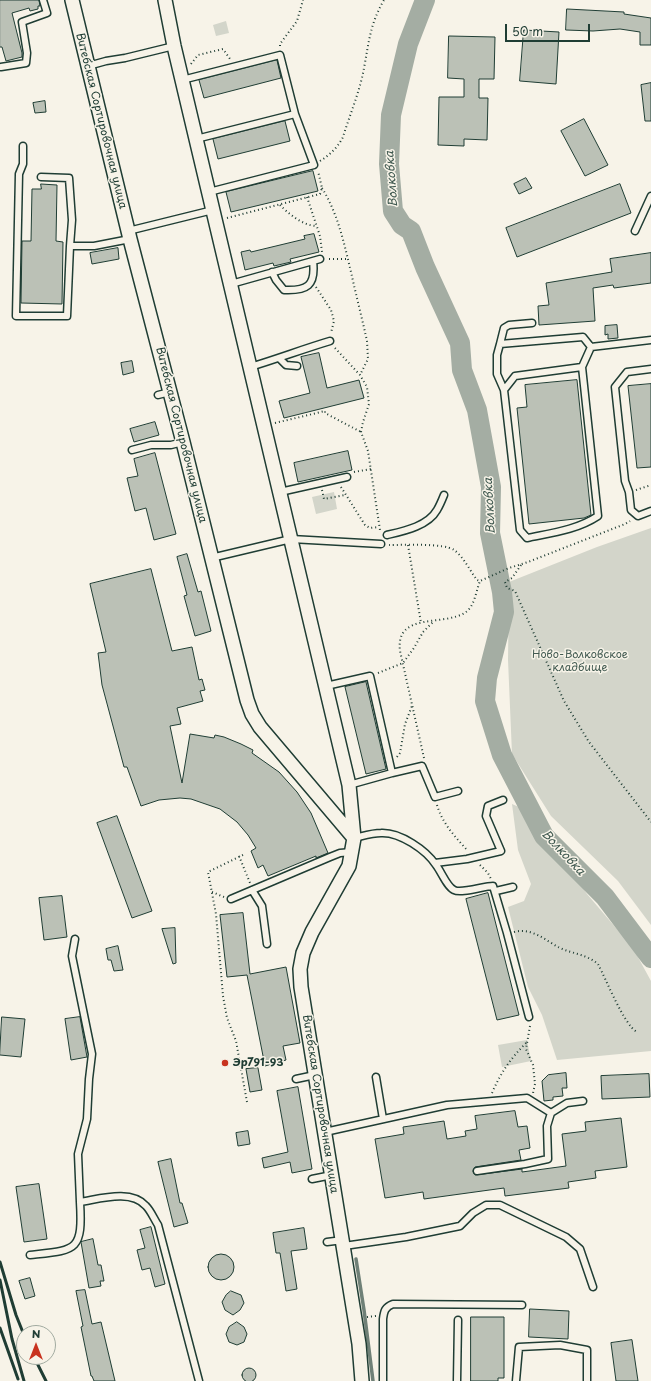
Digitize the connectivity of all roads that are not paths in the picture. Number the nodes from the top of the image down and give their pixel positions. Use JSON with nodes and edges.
{"nodes":[{"id":1,"x":43,"y":0,"type":"edge"},
{"id":2,"x":72,"y":0,"type":"edge"},
{"id":3,"x":165,"y":0,"type":"edge"},
{"id":4,"x":174,"y":46,"type":"junction"},
{"id":5,"x":88,"y":66,"type":"junction"},
{"id":6,"x":1,"y":67,"type":"dead end"},
{"id":7,"x":182,"y":76,"type":"junction"},
{"id":8,"x":295,"y":114,"type":"junction"},
{"id":9,"x":196,"y":139,"type":"junction"},
{"id":10,"x":23,"y":146,"type":"dead end"},
{"id":11,"x":41,"y":177,"type":"dead end"},
{"id":12,"x":209,"y":192,"type":"junction"},
{"id":13,"x":651,"y":196,"type":"edge"},
{"id":14,"x":214,"y":215,"type":"junction"},
{"id":15,"x":635,"y":231,"type":"dead end"},
{"id":16,"x":129,"y":235,"type":"junction"},
{"id":17,"x":70,"y":246,"type":"junction"},
{"id":18,"x":320,"y":259,"type":"road end"},
{"id":19,"x":313,"y":261,"type":"junction"},
{"id":20,"x":272,"y":272,"type":"junction"},
{"id":21,"x":231,"y":284,"type":"junction"},
{"id":22,"x":532,"y":323,"type":"dead end"},
{"id":23,"x":651,"y":340,"type":"edge"},
{"id":24,"x":330,"y":341,"type":"road end"},
{"id":25,"x":500,"y":344,"type":"junction"},
{"id":26,"x":591,"y":347,"type":"junction"},
{"id":27,"x":280,"y":358,"type":"junction"},
{"id":28,"x":297,"y":366,"type":"dead end"},
{"id":29,"x":250,"y":367,"type":"junction"},
{"id":30,"x":582,"y":367,"type":"junction"},
{"id":31,"x":651,"y":369,"type":"edge"},
{"id":32,"x":504,"y":390,"type":"junction"},
{"id":33,"x":183,"y":442,"type":"junction"},
{"id":34,"x":132,"y":450,"type":"dead end"},
{"id":35,"x":347,"y":477,"type":"road end"},
{"id":36,"x":280,"y":492,"type":"junction"},
{"id":37,"x":444,"y":495,"type":"dead end"},
{"id":38,"x":651,"y":511,"type":"edge"},
{"id":39,"x":387,"y":535,"type":"dead end"},
{"id":40,"x":291,"y":539,"type":"junction"},
{"id":41,"x":381,"y":544,"type":"road end"},
{"id":42,"x":211,"y":558,"type":"junction"},
{"id":43,"x":326,"y":686,"type":"junction"},
{"id":44,"x":392,"y":773,"type":"junction"},
{"id":45,"x":349,"y":785,"type":"junction"},
{"id":46,"x":458,"y":791,"type":"dead end"},
{"id":47,"x":503,"y":800,"type":"dead end"},
{"id":48,"x":354,"y":838,"type":"junction"},
{"id":49,"x":352,"y":852,"type":"junction"},
{"id":50,"x":435,"y":863,"type":"junction"},
{"id":51,"x":513,"y":887,"type":"dead end"},
{"id":52,"x":495,"y":888,"type":"junction"},
{"id":53,"x":252,"y":890,"type":"junction"},
{"id":54,"x":231,"y":899,"type":"road end"},
{"id":55,"x":75,"y":939,"type":"dead end"},
{"id":56,"x":267,"y":944,"type":"dead end"},
{"id":57,"x":529,"y":1017,"type":"road end"},
{"id":58,"x":315,"y":1075,"type":"junction"},
{"id":59,"x":376,"y":1077,"type":"dead end"},
{"id":60,"x":296,"y":1079,"type":"dead end"},
{"id":61,"x":583,"y":1101,"type":"dead end"},
{"id":62,"x":551,"y":1113,"type":"junction"},
{"id":63,"x":383,"y":1119,"type":"junction"},
{"id":64,"x":324,"y":1132,"type":"junction"},
{"id":65,"x":478,"y":1171,"type":"dead end"},
{"id":66,"x":332,"y":1175,"type":"junction"},
{"id":67,"x":312,"y":1178,"type":"dead end"},
{"id":68,"x":80,"y":1202,"type":"junction"},
{"id":69,"x":327,"y":1242,"type":"dead end"},
{"id":70,"x":343,"y":1243,"type":"junction"},
{"id":71,"x":30,"y":1255,"type":"dead end"},
{"id":72,"x":593,"y":1287,"type":"dead end"},
{"id":73,"x":522,"y":1305,"type":"dead end"},
{"id":74,"x":458,"y":1320,"type":"dead end"},
{"id":75,"x":199,"y":1381,"type":"edge"},
{"id":76,"x":362,"y":1381,"type":"edge"},
{"id":77,"x":383,"y":1381,"type":"edge"},
{"id":78,"x":457,"y":1381,"type":"edge"},
{"id":79,"x":516,"y":1381,"type":"edge"},
{"id":80,"x":587,"y":1381,"type":"edge"}],
"edges":[{"from":1,"to":6,"type":"lane"},
{"from":2,"to":5,"type":"street","name":"Витебская Сортировочная улица"},
{"from":3,"to":4,"type":"street","name":"Витебская Сортировочная улица"},
{"from":4,"to":5,"type":"lane"},
{"from":4,"to":7,"type":"street","name":"Витебская Сортировочная улица"},
{"from":5,"to":16,"type":"street","name":"Витебская Сортировочная улица"},
{"from":7,"to":8,"type":"lane"},
{"from":7,"to":9,"type":"street","name":"Витебская Сортировочная улица"},
{"from":8,"to":9,"type":"lane"},
{"from":8,"to":12,"type":"lane"},
{"from":9,"to":12,"type":"street","name":"Витебская Сортировочная улица"},
{"from":10,"to":17,"type":"lane"},
{"from":11,"to":17,"type":"lane"},
{"from":12,"to":14,"type":"street","name":"Витебская Сортировочная улица"},
{"from":13,"to":15,"type":"lane"},
{"from":14,"to":16,"type":"lane"},
{"from":14,"to":21,"type":"street","name":"Витебская Сортировочная улица"},
{"from":16,"to":17,"type":"lane"},
{"from":16,"to":33,"type":"street","name":"Витебская Сортировочная улица"},
{"from":18,"to":19,"type":"lane"},
{"from":19,"to":20,"type":"lane"},
{"from":19,"to":20,"type":"lane"},
{"from":20,"to":21,"type":"lane"},
{"from":21,"to":29,"type":"street","name":"Витебская Сортировочная улица"},
{"from":22,"to":25,"type":"lane"},
{"from":23,"to":26,"type":"lane"},
{"from":24,"to":27,"type":"lane"},
{"from":25,"to":26,"type":"lane"},
{"from":25,"to":32,"type":"lane"},
{"from":26,"to":30,"type":"lane"},
{"from":27,"to":28,"type":"lane"},
{"from":27,"to":29,"type":"lane"},
{"from":29,"to":36,"type":"street","name":"Витебская Сортировочная улица"},
{"from":30,"to":32,"type":"lane"},
{"from":30,"to":32,"type":"lane"},
{"from":31,"to":38,"type":"lane"},
{"from":33,"to":34,"type":"lane"},
{"from":33,"to":42,"type":"street","name":"Витебская Сортировочная улица"},
{"from":35,"to":36,"type":"lane"},
{"from":36,"to":40,"type":"street","name":"Витебская Сортировочная улица"},
{"from":37,"to":39,"type":"lane"},
{"from":40,"to":41,"type":"lane"},
{"from":40,"to":42,"type":"lane"},
{"from":40,"to":43,"type":"street","name":"Витебская Сортировочная улица"},
{"from":42,"to":48,"type":"street","name":"Витебская Сортировочная улица"},
{"from":43,"to":44,"type":"lane"},
{"from":43,"to":45,"type":"street","name":"Витебская Сортировочная улица"},
{"from":44,"to":45,"type":"lane"},
{"from":44,"to":46,"type":"lane"},
{"from":45,"to":48,"type":"street","name":"Витебская Сортировочная улица"},
{"from":47,"to":50,"type":"lane"},
{"from":48,"to":49,"type":"street","name":"Витебская Сортировочная улица"},
{"from":48,"to":50,"type":"lane"},
{"from":49,"to":53,"type":"lane"},
{"from":49,"to":58,"type":"street","name":"Витебская Сортировочная улица"},
{"from":50,"to":52,"type":"lane"},
{"from":51,"to":52,"type":"lane"},
{"from":52,"to":57,"type":"lane"},
{"from":53,"to":54,"type":"lane"},
{"from":53,"to":56,"type":"lane"},
{"from":55,"to":68,"type":"lane"},
{"from":58,"to":60,"type":"lane"},
{"from":58,"to":64,"type":"street","name":"Витебская Сортировочная улица"},
{"from":59,"to":63,"type":"lane"},
{"from":61,"to":62,"type":"lane"},
{"from":62,"to":63,"type":"lane"},
{"from":62,"to":65,"type":"lane"},
{"from":63,"to":64,"type":"lane"},
{"from":64,"to":66,"type":"street","name":"Витебская Сортировочная улица"},
{"from":66,"to":67,"type":"lane"},
{"from":66,"to":70,"type":"street","name":"Витебская Сортировочная улица"},
{"from":68,"to":71,"type":"lane"},
{"from":68,"to":75,"type":"lane"},
{"from":69,"to":70,"type":"lane"},
{"from":70,"to":72,"type":"lane"},
{"from":70,"to":76,"type":"street","name":"Витебская Сортировочная улица"},
{"from":73,"to":77,"type":"lane"},
{"from":74,"to":78,"type":"lane"},
{"from":79,"to":80,"type":"lane"}]}
